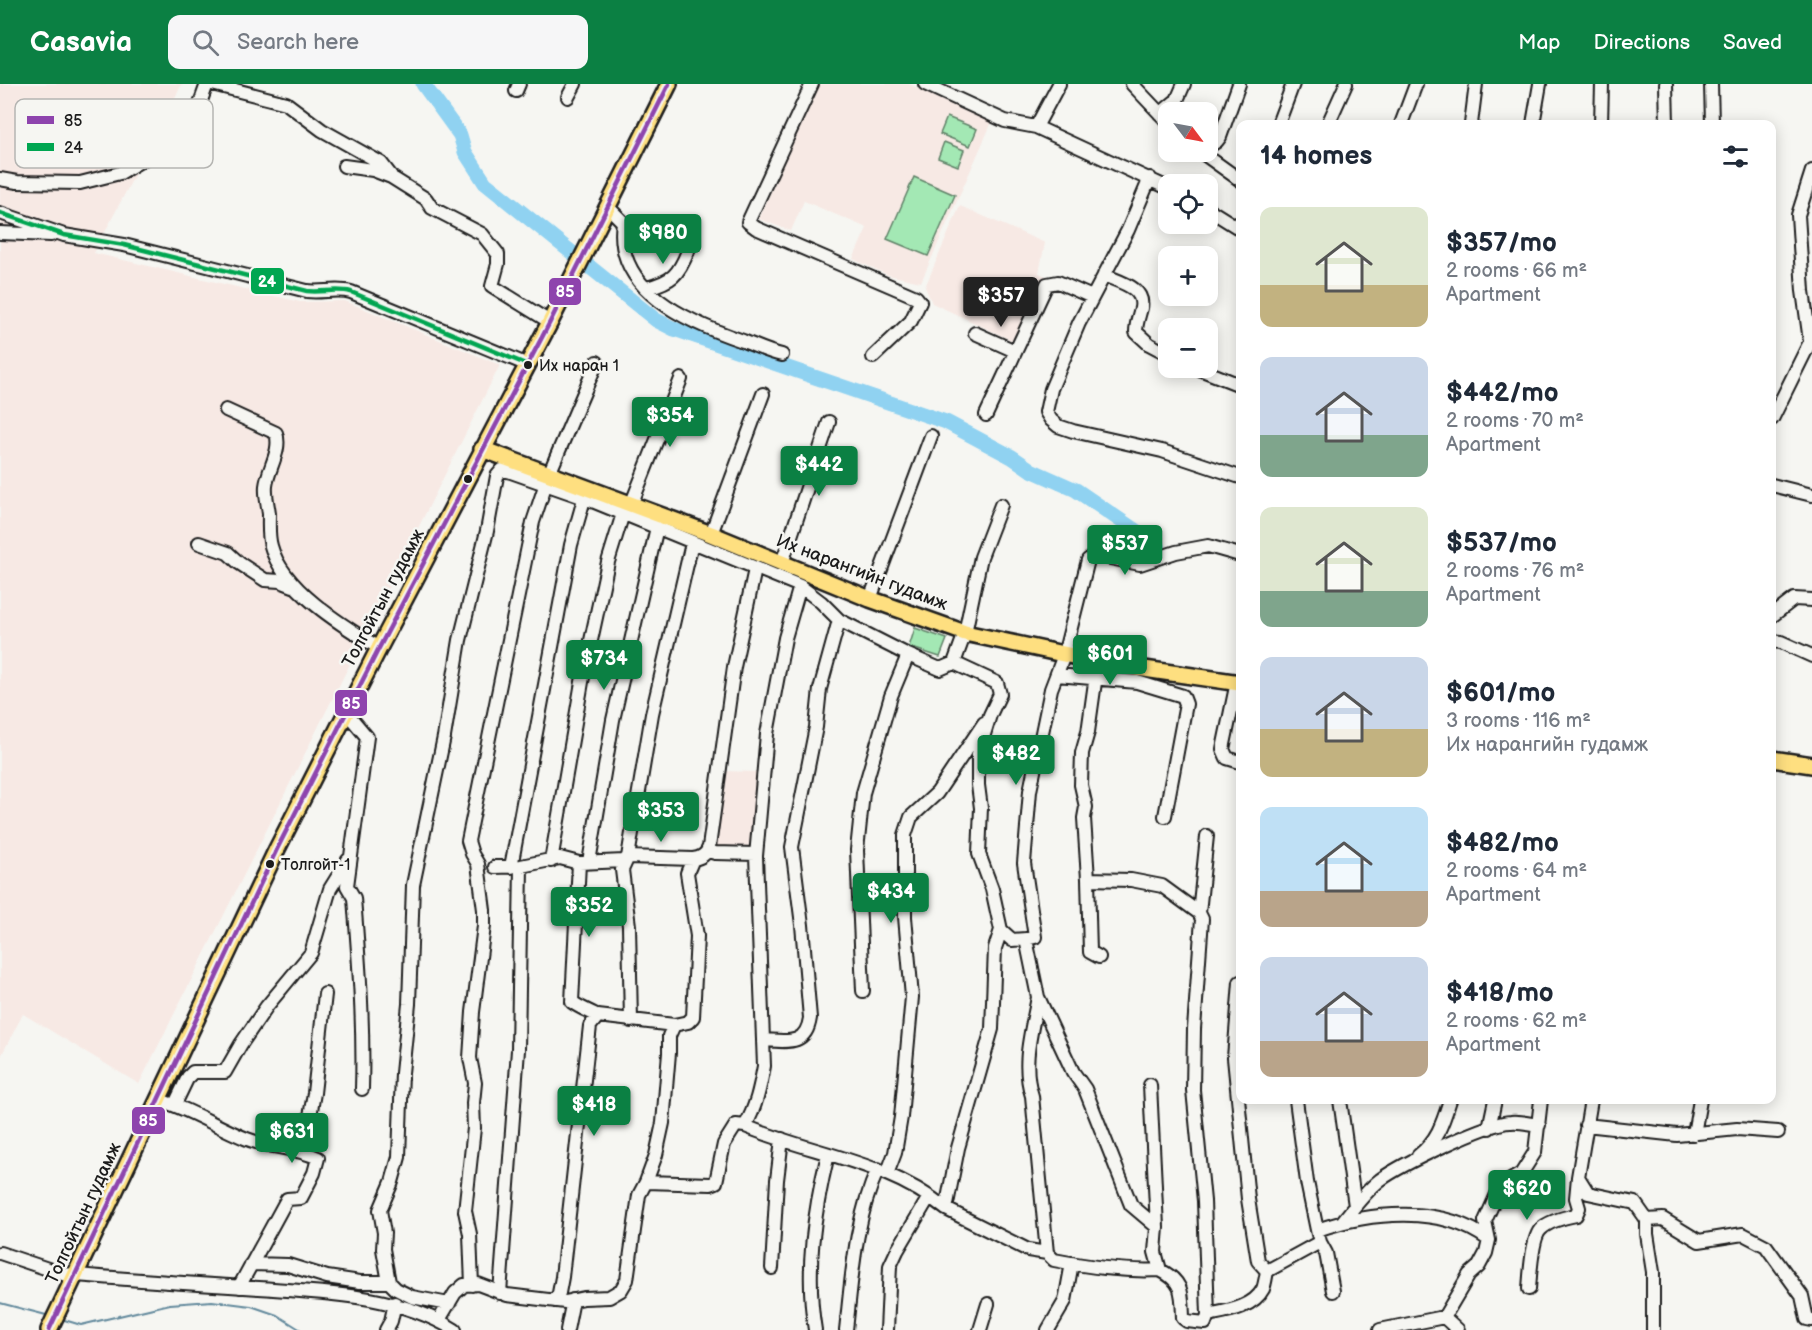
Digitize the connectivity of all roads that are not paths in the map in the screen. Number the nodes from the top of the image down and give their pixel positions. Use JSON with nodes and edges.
{"nodes":[{"id":1,"x":207,"y":84,"type":"edge"},
{"id":2,"x":212,"y":84,"type":"edge"},
{"id":3,"x":575,"y":84,"type":"edge"},
{"id":4,"x":669,"y":84,"type":"edge"},
{"id":5,"x":813,"y":84,"type":"edge"},
{"id":6,"x":925,"y":84,"type":"edge"},
{"id":7,"x":1059,"y":84,"type":"edge"},
{"id":8,"x":1132,"y":84,"type":"edge"},
{"id":9,"x":1184,"y":84,"type":"edge"},
{"id":10,"x":1239,"y":84,"type":"edge"},
{"id":11,"x":1293,"y":84,"type":"edge"},
{"id":12,"x":1346,"y":84,"type":"edge"},
{"id":13,"x":1416,"y":84,"type":"edge"},
{"id":14,"x":1476,"y":84,"type":"edge"},
{"id":15,"x":1540,"y":84,"type":"edge"},
{"id":16,"x":1602,"y":84,"type":"edge"},
{"id":17,"x":1666,"y":84,"type":"edge"},
{"id":18,"x":1711,"y":84,"type":"edge"},
{"id":19,"x":568,"y":97,"type":"dead end"},
{"id":20,"x":202,"y":99,"type":"edge"},
{"id":21,"x":1176,"y":102,"type":"edge"},
{"id":22,"x":1158,"y":112,"type":"edge"},
{"id":23,"x":1280,"y":120,"type":"edge"},
{"id":24,"x":1330,"y":120,"type":"edge"},
{"id":25,"x":1402,"y":120,"type":"edge"},
{"id":26,"x":1472,"y":120,"type":"edge"},
{"id":27,"x":1534,"y":120,"type":"edge"},
{"id":28,"x":1601,"y":120,"type":"edge"},
{"id":29,"x":1667,"y":120,"type":"edge"},
{"id":30,"x":1712,"y":120,"type":"edge"},
{"id":31,"x":1035,"y":127,"type":"junction"},
{"id":32,"x":1218,"y":140,"type":"edge"},
{"id":33,"x":1215,"y":162,"type":"edge"},
{"id":34,"x":344,"y":166,"type":"dead end"},
{"id":35,"x":128,"y":168,"type":"edge"},
{"id":36,"x":1812,"y":171,"type":"edge"},
{"id":37,"x":392,"y":177,"type":"junction"},
{"id":38,"x":1236,"y":177,"type":"edge"},
{"id":39,"x":1150,"y":178,"type":"junction"},
{"id":40,"x":0,"y":179,"type":"edge"},
{"id":41,"x":1158,"y":182,"type":"edge"},
{"id":42,"x":605,"y":211,"type":"junction"},
{"id":43,"x":0,"y":213,"type":"edge"},
{"id":44,"x":1218,"y":215,"type":"edge"},
{"id":45,"x":1236,"y":226,"type":"edge"},
{"id":46,"x":0,"y":233,"type":"edge"},
{"id":47,"x":64,"y":235,"type":"junction"},
{"id":48,"x":688,"y":251,"type":"dead end"},
{"id":49,"x":1104,"y":274,"type":"junction"},
{"id":50,"x":647,"y":288,"type":"junction"},
{"id":51,"x":1092,"y":297,"type":"junction"},
{"id":52,"x":550,"y":322,"type":"junction"},
{"id":53,"x":975,"y":333,"type":"dead end"},
{"id":54,"x":1811,"y":340,"type":"edge"},
{"id":55,"x":1158,"y":349,"type":"edge"},
{"id":56,"x":1015,"y":351,"type":"junction"},
{"id":57,"x":782,"y":355,"type":"dead end"},
{"id":58,"x":873,"y":357,"type":"dead end"},
{"id":59,"x":597,"y":362,"type":"dead end"},
{"id":60,"x":528,"y":365,"type":"junction"},
{"id":61,"x":1218,"y":376,"type":"edge"},
{"id":62,"x":681,"y":379,"type":"dead end"},
{"id":63,"x":1236,"y":383,"type":"edge"},
{"id":64,"x":763,"y":394,"type":"dead end"},
{"id":65,"x":226,"y":410,"type":"dead end"},
{"id":66,"x":1776,"y":411,"type":"edge"},
{"id":67,"x":986,"y":415,"type":"dead end"},
{"id":68,"x":829,"y":422,"type":"dead end"},
{"id":69,"x":931,"y":436,"type":"dead end"},
{"id":70,"x":482,"y":449,"type":"junction"},
{"id":71,"x":513,"y":467,"type":"junction"},
{"id":72,"x":1236,"y":476,"type":"edge"},
{"id":73,"x":547,"y":479,"type":"junction"},
{"id":74,"x":1776,"y":486,"type":"edge"},
{"id":75,"x":586,"y":493,"type":"junction"},
{"id":76,"x":1812,"y":495,"type":"edge"},
{"id":77,"x":1001,"y":505,"type":"dead end"},
{"id":78,"x":627,"y":507,"type":"junction"},
{"id":79,"x":657,"y":527,"type":"junction"},
{"id":80,"x":711,"y":534,"type":"junction"},
{"id":81,"x":199,"y":543,"type":"dead end"},
{"id":82,"x":692,"y":543,"type":"junction"},
{"id":83,"x":1236,"y":554,"type":"edge"},
{"id":84,"x":782,"y":563,"type":"junction"},
{"id":85,"x":755,"y":569,"type":"junction"},
{"id":86,"x":800,"y":586,"type":"junction"},
{"id":87,"x":297,"y":588,"type":"junction"},
{"id":88,"x":870,"y":599,"type":"junction"},
{"id":89,"x":1812,"y":600,"type":"edge"},
{"id":90,"x":1776,"y":613,"type":"edge"},
{"id":91,"x":839,"y":620,"type":"junction"},
{"id":92,"x":965,"y":633,"type":"junction"},
{"id":93,"x":1776,"y":642,"type":"edge"},
{"id":94,"x":379,"y":648,"type":"junction"},
{"id":95,"x":908,"y":655,"type":"junction"},
{"id":96,"x":1064,"y":655,"type":"junction"},
{"id":97,"x":1812,"y":656,"type":"edge"},
{"id":98,"x":954,"y":663,"type":"junction"},
{"id":99,"x":1097,"y":669,"type":"junction"},
{"id":100,"x":1057,"y":675,"type":"junction"},
{"id":101,"x":1139,"y":675,"type":"junction"},
{"id":102,"x":1236,"y":683,"type":"edge"},
{"id":103,"x":1236,"y":695,"type":"edge"},
{"id":104,"x":346,"y":712,"type":"junction"},
{"id":105,"x":990,"y":715,"type":"junction"},
{"id":106,"x":1776,"y":760,"type":"edge"},
{"id":107,"x":1236,"y":761,"type":"edge"},
{"id":108,"x":1812,"y":765,"type":"edge"},
{"id":109,"x":1165,"y":816,"type":"dead end"},
{"id":110,"x":1207,"y":836,"type":"dead end"},
{"id":111,"x":708,"y":850,"type":"junction"},
{"id":112,"x":756,"y":854,"type":"junction"},
{"id":113,"x":351,"y":856,"type":"junction"},
{"id":114,"x":628,"y":857,"type":"junction"},
{"id":115,"x":693,"y":859,"type":"junction"},
{"id":116,"x":551,"y":861,"type":"junction"},
{"id":117,"x":584,"y":862,"type":"junction"},
{"id":118,"x":516,"y":866,"type":"junction"},
{"id":119,"x":495,"y":867,"type":"dead end"},
{"id":120,"x":1088,"y":879,"type":"junction"},
{"id":121,"x":1199,"y":913,"type":"junction"},
{"id":122,"x":1001,"y":930,"type":"junction"},
{"id":123,"x":1026,"y":939,"type":"junction"},
{"id":124,"x":1099,"y":957,"type":"dead end"},
{"id":125,"x":863,"y":991,"type":"dead end"},
{"id":126,"x":325,"y":994,"type":"dead end"},
{"id":127,"x":1038,"y":997,"type":"junction"},
{"id":128,"x":598,"y":1016,"type":"junction"},
{"id":129,"x":631,"y":1021,"type":"junction"},
{"id":130,"x":674,"y":1025,"type":"junction"},
{"id":131,"x":1236,"y":1033,"type":"edge"},
{"id":132,"x":763,"y":1040,"type":"junction"},
{"id":133,"x":1236,"y":1078,"type":"edge"},
{"id":134,"x":1150,"y":1085,"type":"dead end"},
{"id":135,"x":362,"y":1089,"type":"dead end"},
{"id":136,"x":158,"y":1100,"type":"junction"},
{"id":137,"x":175,"y":1104,"type":"junction"},
{"id":138,"x":1239,"y":1104,"type":"edge"},
{"id":139,"x":1297,"y":1104,"type":"edge"},
{"id":140,"x":1341,"y":1104,"type":"edge"},
{"id":141,"x":1449,"y":1104,"type":"edge"},
{"id":142,"x":1494,"y":1104,"type":"edge"},
{"id":143,"x":1541,"y":1104,"type":"edge"},
{"id":144,"x":1590,"y":1104,"type":"edge"},
{"id":145,"x":1699,"y":1104,"type":"edge"},
{"id":146,"x":1539,"y":1125,"type":"junction"},
{"id":147,"x":1586,"y":1125,"type":"junction"},
{"id":148,"x":745,"y":1126,"type":"junction"},
{"id":149,"x":1489,"y":1128,"type":"junction"},
{"id":150,"x":1778,"y":1132,"type":"dead end"},
{"id":151,"x":1694,"y":1134,"type":"junction"},
{"id":152,"x":782,"y":1139,"type":"junction"},
{"id":153,"x":304,"y":1151,"type":"junction"},
{"id":154,"x":828,"y":1154,"type":"junction"},
{"id":155,"x":1405,"y":1165,"type":"junction"},
{"id":156,"x":883,"y":1172,"type":"junction"},
{"id":157,"x":1578,"y":1177,"type":"junction"},
{"id":158,"x":646,"y":1182,"type":"junction"},
{"id":159,"x":929,"y":1197,"type":"junction"},
{"id":160,"x":1355,"y":1206,"type":"junction"},
{"id":161,"x":946,"y":1209,"type":"junction"},
{"id":162,"x":1647,"y":1220,"type":"junction"},
{"id":163,"x":1343,"y":1221,"type":"junction"},
{"id":164,"x":1157,"y":1227,"type":"junction"},
{"id":165,"x":1319,"y":1236,"type":"junction"},
{"id":166,"x":1489,"y":1240,"type":"junction"},
{"id":167,"x":0,"y":1253,"type":"edge"},
{"id":168,"x":1047,"y":1253,"type":"junction"},
{"id":169,"x":1072,"y":1263,"type":"junction"},
{"id":170,"x":251,"y":1264,"type":"junction"},
{"id":171,"x":772,"y":1268,"type":"dead end"},
{"id":172,"x":1160,"y":1270,"type":"junction"},
{"id":173,"x":1267,"y":1271,"type":"junction"},
{"id":174,"x":76,"y":1275,"type":"junction"},
{"id":175,"x":389,"y":1282,"type":"junction"},
{"id":176,"x":472,"y":1285,"type":"junction"},
{"id":177,"x":239,"y":1287,"type":"junction"},
{"id":178,"x":1528,"y":1289,"type":"dead end"},
{"id":179,"x":1333,"y":1291,"type":"dead end"},
{"id":180,"x":500,"y":1293,"type":"junction"},
{"id":181,"x":573,"y":1300,"type":"junction"},
{"id":182,"x":555,"y":1301,"type":"junction"},
{"id":183,"x":395,"y":1303,"type":"junction"},
{"id":184,"x":449,"y":1304,"type":"junction"},
{"id":185,"x":988,"y":1304,"type":"dead end"},
{"id":186,"x":1444,"y":1317,"type":"junction"},
{"id":187,"x":439,"y":1320,"type":"junction"},
{"id":188,"x":1812,"y":1320,"type":"edge"},
{"id":189,"x":1201,"y":1324,"type":"edge"},
{"id":190,"x":49,"y":1330,"type":"edge"},
{"id":191,"x":386,"y":1330,"type":"edge"},
{"id":192,"x":455,"y":1330,"type":"edge"},
{"id":193,"x":567,"y":1330,"type":"edge"},
{"id":194,"x":815,"y":1330,"type":"edge"},
{"id":195,"x":846,"y":1330,"type":"edge"},
{"id":196,"x":887,"y":1330,"type":"edge"},
{"id":197,"x":980,"y":1330,"type":"edge"},
{"id":198,"x":1048,"y":1330,"type":"edge"},
{"id":199,"x":1380,"y":1330,"type":"edge"},
{"id":200,"x":1458,"y":1330,"type":"edge"},
{"id":201,"x":1653,"y":1330,"type":"edge"}],
"edges":[{"from":1,"to":20,"type":"street"},
{"from":2,"to":37,"type":"street"},
{"from":3,"to":19,"type":"street"},
{"from":4,"to":42,"type":"main road","name":"Толгойтын гудамж"},
{"from":5,"to":58,"type":"street"},
{"from":6,"to":31,"type":"street"},
{"from":7,"to":31,"type":"street"},
{"from":8,"to":22,"type":"street"},
{"from":9,"to":21,"type":"street"},
{"from":10,"to":32,"type":"street"},
{"from":11,"to":23,"type":"street"},
{"from":12,"to":24,"type":"street"},
{"from":13,"to":25,"type":"street"},
{"from":14,"to":26,"type":"street"},
{"from":15,"to":27,"type":"street"},
{"from":16,"to":28,"type":"street"},
{"from":17,"to":29,"type":"street"},
{"from":18,"to":30,"type":"street"},
{"from":31,"to":39,"type":"street"},
{"from":33,"to":38,"type":"street"},
{"from":34,"to":37,"type":"street"},
{"from":35,"to":40,"type":"street"},
{"from":36,"to":54,"type":"street"},
{"from":37,"to":52,"type":"street"},
{"from":39,"to":41,"type":"street"},
{"from":39,"to":49,"type":"street"},
{"from":42,"to":50,"type":"street"},
{"from":42,"to":52,"type":"main road","name":"Толгойтын гудамж"},
{"from":43,"to":47,"type":"street"},
{"from":44,"to":45,"type":"street"},
{"from":46,"to":47,"type":"street"},
{"from":47,"to":60,"type":"street"},
{"from":48,"to":50,"type":"street"},
{"from":49,"to":51,"type":"street"},
{"from":49,"to":55,"type":"street"},
{"from":50,"to":57,"type":"street"},
{"from":51,"to":56,"type":"street"},
{"from":51,"to":72,"type":"street"},
{"from":52,"to":60,"type":"main road","name":"Толгойтын гудамж"},
{"from":53,"to":56,"type":"street"},
{"from":54,"to":66,"type":"street"},
{"from":56,"to":67,"type":"street"},
{"from":59,"to":73,"type":"street"},
{"from":60,"to":70,"type":"main road","name":"Толгойтын гудамж"},
{"from":61,"to":63,"type":"street"},
{"from":62,"to":78,"type":"street"},
{"from":64,"to":80,"type":"street"},
{"from":65,"to":87,"type":"street"},
{"from":68,"to":84,"type":"street"},
{"from":69,"to":88,"type":"street"},
{"from":70,"to":71,"type":"main road","name":"Их нарангийн гудамж"},
{"from":70,"to":94,"type":"main road","name":"Толгойтын гудамж"},
{"from":71,"to":73,"type":"main road","name":"Их нарангийн гудамж"},
{"from":71,"to":175,"type":"street"},
{"from":73,"to":75,"type":"main road","name":"Их нарангийн гудамж"},
{"from":73,"to":176,"type":"street"},
{"from":74,"to":76,"type":"street"},
{"from":75,"to":78,"type":"main road","name":"Их нарангийн гудамж"},
{"from":75,"to":118,"type":"street"},
{"from":77,"to":92,"type":"street"},
{"from":78,"to":79,"type":"street"},
{"from":78,"to":80,"type":"main road","name":"Их нарангийн гудамж"},
{"from":78,"to":116,"type":"street"},
{"from":79,"to":82,"type":"street"},
{"from":79,"to":117,"type":"street"},
{"from":80,"to":84,"type":"main road","name":"Их нарангийн гудамж"},
{"from":81,"to":87,"type":"street"},
{"from":82,"to":85,"type":"street"},
{"from":82,"to":114,"type":"street"},
{"from":83,"to":96,"type":"street"},
{"from":84,"to":88,"type":"main road","name":"Их нарангийн гудамж"},
{"from":85,"to":86,"type":"street"},
{"from":85,"to":111,"type":"street"},
{"from":86,"to":91,"type":"street"},
{"from":86,"to":112,"type":"street"},
{"from":87,"to":94,"type":"street"},
{"from":88,"to":92,"type":"main road","name":"Их нарангийн гудамж"},
{"from":89,"to":90,"type":"street"},
{"from":91,"to":95,"type":"street"},
{"from":91,"to":132,"type":"street"},
{"from":92,"to":96,"type":"main road","name":"Их нарангийн гудамж"},
{"from":92,"to":98,"type":"street"},
{"from":93,"to":97,"type":"street"},
{"from":94,"to":104,"type":"main road","name":"Толгойтын гудамж"},
{"from":95,"to":98,"type":"street"},
{"from":95,"to":125,"type":"street"},
{"from":96,"to":99,"type":"main road","name":"Их нарангийн гудамж"},
{"from":96,"to":100,"type":"street"},
{"from":98,"to":105,"type":"street"},
{"from":99,"to":100,"type":"street"},
{"from":99,"to":101,"type":"main road","name":"Их нарангийн гудамж"},
{"from":99,"to":120,"type":"street"},
{"from":100,"to":123,"type":"street"},
{"from":101,"to":102,"type":"main road","name":"Их нарангийн гудамж"},
{"from":101,"to":109,"type":"street"},
{"from":103,"to":107,"type":"street"},
{"from":104,"to":113,"type":"street"},
{"from":104,"to":136,"type":"main road","name":"Толгойтын гудамж"},
{"from":105,"to":122,"type":"street"},
{"from":105,"to":156,"type":"street"},
{"from":106,"to":108,"type":"main road"},
{"from":110,"to":121,"type":"street"},
{"from":111,"to":112,"type":"street"},
{"from":111,"to":115,"type":"street"},
{"from":112,"to":132,"type":"street"},
{"from":113,"to":135,"type":"street"},
{"from":113,"to":137,"type":"street"},
{"from":114,"to":115,"type":"street"},
{"from":114,"to":117,"type":"street"},
{"from":114,"to":129,"type":"street"},
{"from":115,"to":130,"type":"street"},
{"from":116,"to":117,"type":"street"},
{"from":116,"to":118,"type":"street"},
{"from":117,"to":128,"type":"street"},
{"from":118,"to":119,"type":"street"},
{"from":118,"to":180,"type":"street"},
{"from":120,"to":121,"type":"street"},
{"from":120,"to":124,"type":"street"},
{"from":121,"to":189,"type":"street"},
{"from":122,"to":123,"type":"street"},
{"from":122,"to":161,"type":"street"},
{"from":123,"to":127,"type":"street"},
{"from":126,"to":153,"type":"street"},
{"from":127,"to":164,"type":"street"},
{"from":127,"to":168,"type":"street"},
{"from":128,"to":129,"type":"street"},
{"from":128,"to":182,"type":"street"},
{"from":129,"to":130,"type":"street"},
{"from":130,"to":158,"type":"street"},
{"from":131,"to":133,"type":"street"},
{"from":132,"to":148,"type":"street"},
{"from":134,"to":164,"type":"street"},
{"from":136,"to":137,"type":"street"},
{"from":136,"to":174,"type":"main road","name":"Толгойтын гудамж"},
{"from":137,"to":153,"type":"street"},
{"from":138,"to":173,"type":"street"},
{"from":139,"to":165,"type":"street"},
{"from":140,"to":160,"type":"street"},
{"from":141,"to":155,"type":"street"},
{"from":142,"to":149,"type":"street"},
{"from":143,"to":146,"type":"street"},
{"from":144,"to":147,"type":"street"},
{"from":145,"to":151,"type":"street"},
{"from":146,"to":149,"type":"street"},
{"from":146,"to":166,"type":"street"},
{"from":147,"to":151,"type":"street"},
{"from":147,"to":157,"type":"street"},
{"from":148,"to":152,"type":"street"},
{"from":148,"to":158,"type":"street"},
{"from":149,"to":155,"type":"street"},
{"from":150,"to":151,"type":"street"},
{"from":152,"to":154,"type":"street"},
{"from":152,"to":171,"type":"street"},
{"from":153,"to":170,"type":"street"},
{"from":154,"to":156,"type":"street"},
{"from":154,"to":194,"type":"street"},
{"from":155,"to":160,"type":"street"},
{"from":156,"to":159,"type":"street"},
{"from":156,"to":195,"type":"street"},
{"from":157,"to":162,"type":"street"},
{"from":157,"to":178,"type":"street"},
{"from":158,"to":181,"type":"street"},
{"from":159,"to":161,"type":"street"},
{"from":159,"to":196,"type":"street"},
{"from":160,"to":163,"type":"street"},
{"from":161,"to":168,"type":"street"},
{"from":162,"to":188,"type":"street"},
{"from":162,"to":201,"type":"street"},
{"from":163,"to":165,"type":"street"},
{"from":163,"to":166,"type":"street"},
{"from":164,"to":172,"type":"street"},
{"from":165,"to":173,"type":"street"},
{"from":165,"to":179,"type":"street"},
{"from":166,"to":186,"type":"street"},
{"from":167,"to":174,"type":"street"},
{"from":168,"to":169,"type":"street"},
{"from":169,"to":172,"type":"street"},
{"from":169,"to":198,"type":"street"},
{"from":170,"to":175,"type":"street"},
{"from":170,"to":177,"type":"street"},
{"from":172,"to":189,"type":"street"},
{"from":173,"to":189,"type":"street"},
{"from":174,"to":177,"type":"street"},
{"from":174,"to":190,"type":"main road","name":"Толгойтын гудамж"},
{"from":175,"to":184,"type":"street"},
{"from":176,"to":180,"type":"street"},
{"from":176,"to":184,"type":"street"},
{"from":177,"to":183,"type":"street"},
{"from":180,"to":182,"type":"street"},
{"from":181,"to":182,"type":"street"},
{"from":181,"to":193,"type":"street"},
{"from":183,"to":187,"type":"street"},
{"from":183,"to":191,"type":"street"},
{"from":184,"to":187,"type":"street"},
{"from":185,"to":197,"type":"street"},
{"from":186,"to":199,"type":"street"},
{"from":186,"to":200,"type":"street"},
{"from":187,"to":192,"type":"street"}]}
